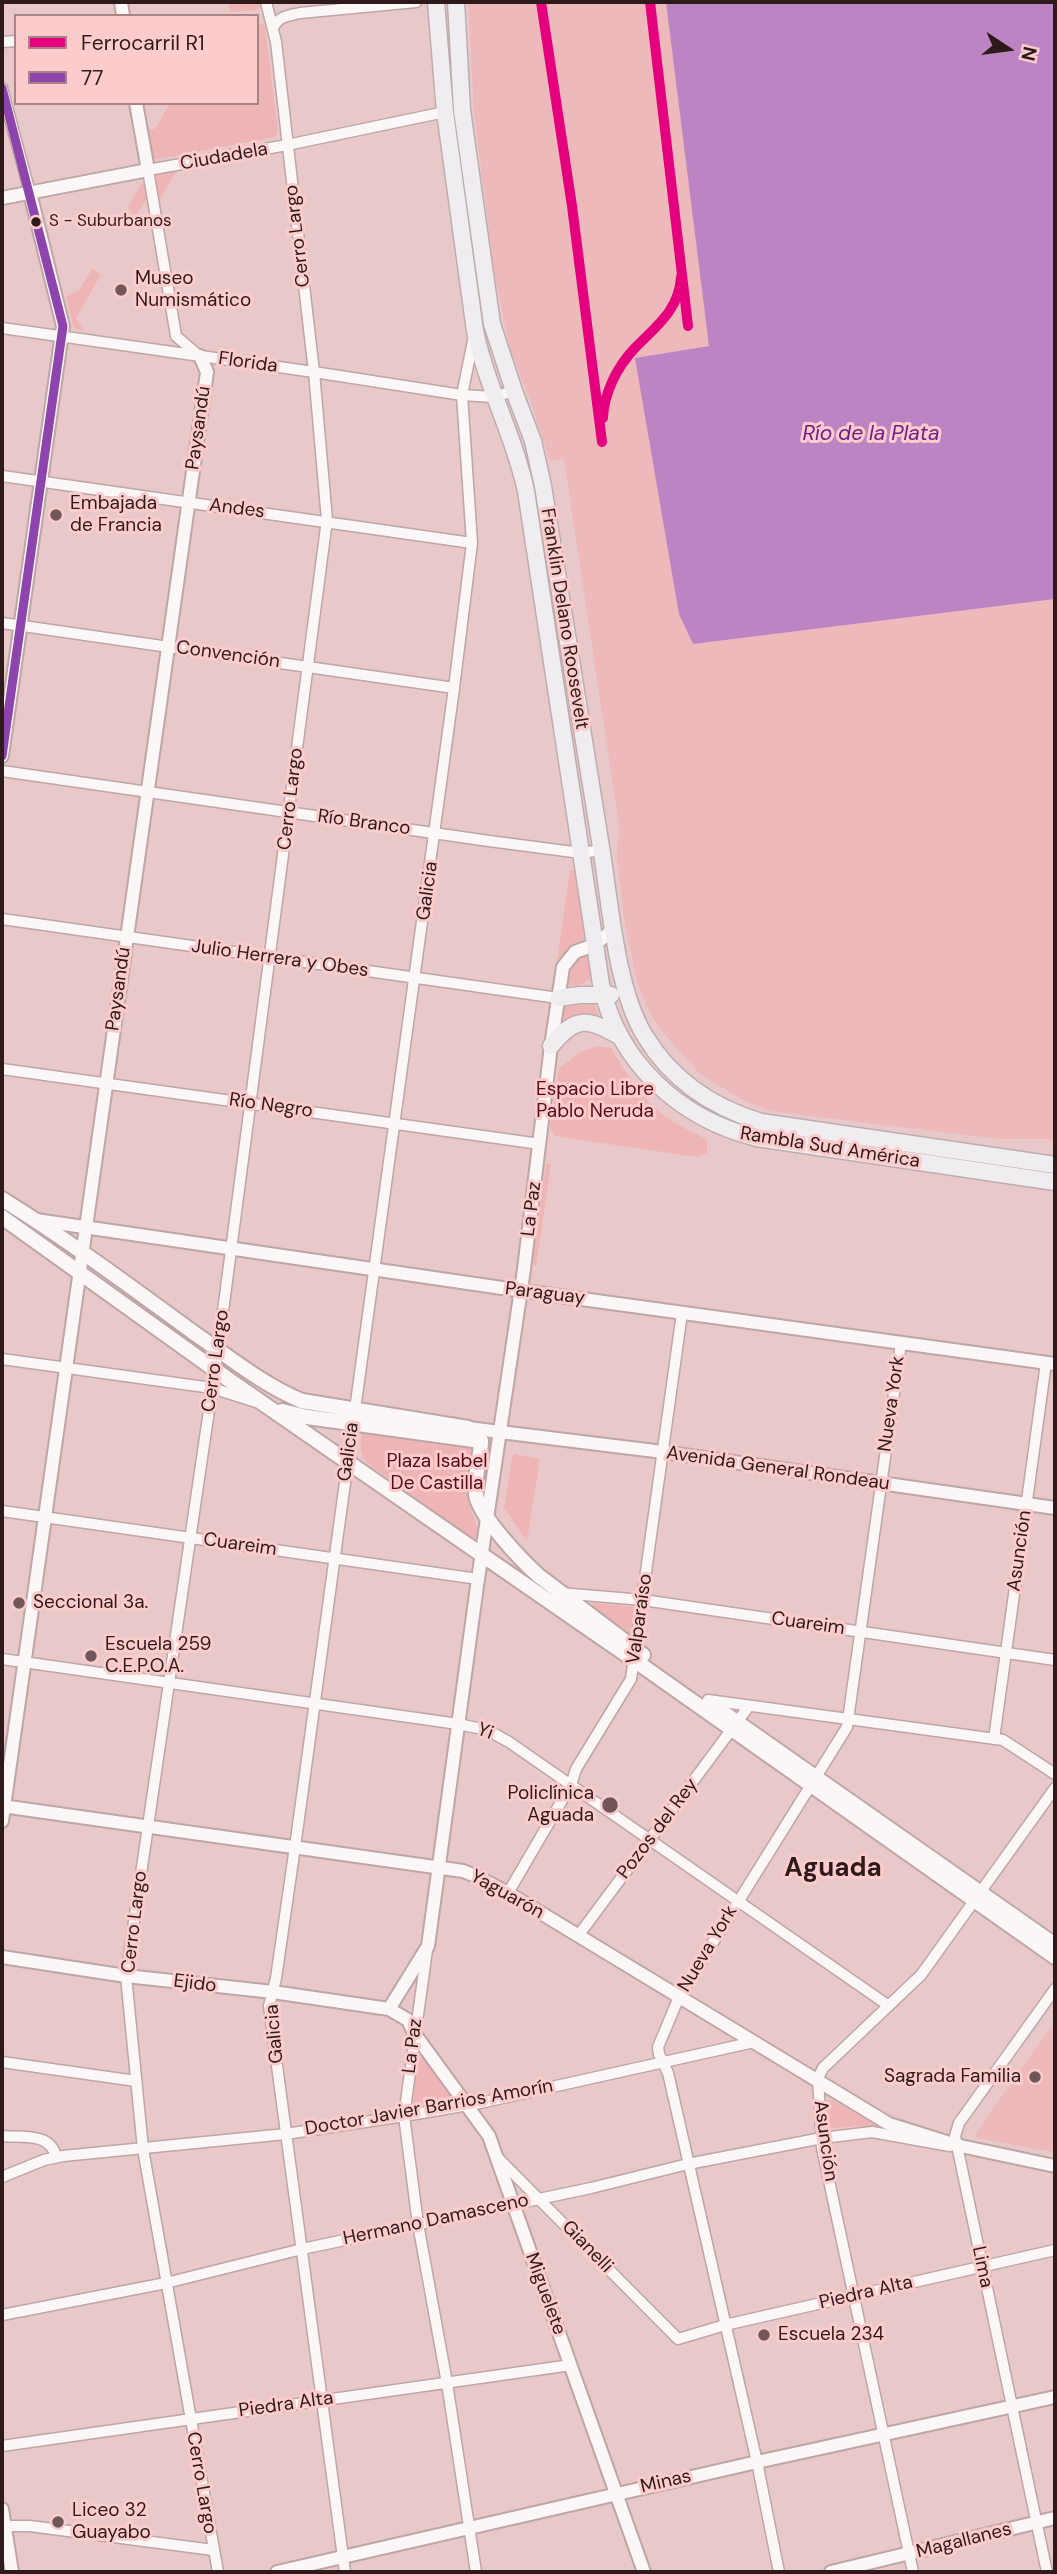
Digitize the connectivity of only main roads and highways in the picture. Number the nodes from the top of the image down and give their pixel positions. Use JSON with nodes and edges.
{"nodes":[{"id":1,"x":436,"y":2,"type":"edge"},
{"id":2,"x":456,"y":2,"type":"edge"},
{"id":3,"x":602,"y":850,"type":"joint"},
{"id":4,"x":581,"y":853,"type":"joint"},
{"id":5,"x":603,"y":994,"type":"junction"},
{"id":6,"x":558,"y":998,"type":"road end"},
{"id":7,"x":629,"y":1003,"type":"junction"},
{"id":8,"x":621,"y":1037,"type":"junction"},
{"id":9,"x":551,"y":1046,"type":"road end"},
{"id":10,"x":1055,"y":1165,"type":"edge"},
{"id":11,"x":1055,"y":1182,"type":"edge"},
{"id":12,"x":2,"y":1199,"type":"edge"},
{"id":13,"x":2,"y":1217,"type":"edge"},
{"id":14,"x":271,"y":1407,"type":"junction"},
{"id":15,"x":353,"y":1417,"type":"junction"},
{"id":16,"x":481,"y":1441,"type":"junction"},
{"id":17,"x":635,"y":1655,"type":"junction"},
{"id":18,"x":735,"y":1726,"type":"junction"},
{"id":19,"x":978,"y":1897,"type":"junction"},
{"id":20,"x":1055,"y":1945,"type":"edge"},
{"id":21,"x":1055,"y":1957,"type":"edge"}],
"edges":[{"from":1,"to":4,"type":"main road","name":"Franklin Delano Roosevelt"},
{"from":2,"to":3,"type":"main road","name":"Franklin Delano Roosevelt"},
{"from":3,"to":7,"type":"main road","name":"Rambla Sud América"},
{"from":4,"to":5,"type":"main road","name":"Rambla Sud América"},
{"from":5,"to":6,"type":"main road"},
{"from":5,"to":7,"type":"main road"},
{"from":5,"to":8,"type":"main road","name":"Rambla Sud América"},
{"from":7,"to":10,"type":"main road","name":"Rambla Sud América"},
{"from":8,"to":9,"type":"main road"},
{"from":8,"to":11,"type":"main road","name":"Rambla Sud América"},
{"from":12,"to":15,"type":"main road"},
{"from":13,"to":14,"type":"main road"},
{"from":14,"to":15,"type":"main road","name":"Avenida General Rondeau"},
{"from":14,"to":17,"type":"main road"},
{"from":15,"to":16,"type":"main road","name":"Avenida General Rondeau"},
{"from":15,"to":16,"type":"main road","name":"Avenida General Rondeau"},
{"from":16,"to":17,"type":"main road","name":"La Paz"},
{"from":17,"to":18,"type":"main road"},
{"from":17,"to":18,"type":"main road"},
{"from":18,"to":19,"type":"main road"},
{"from":19,"to":20,"type":"main road"},
{"from":19,"to":21,"type":"main road"}]}
